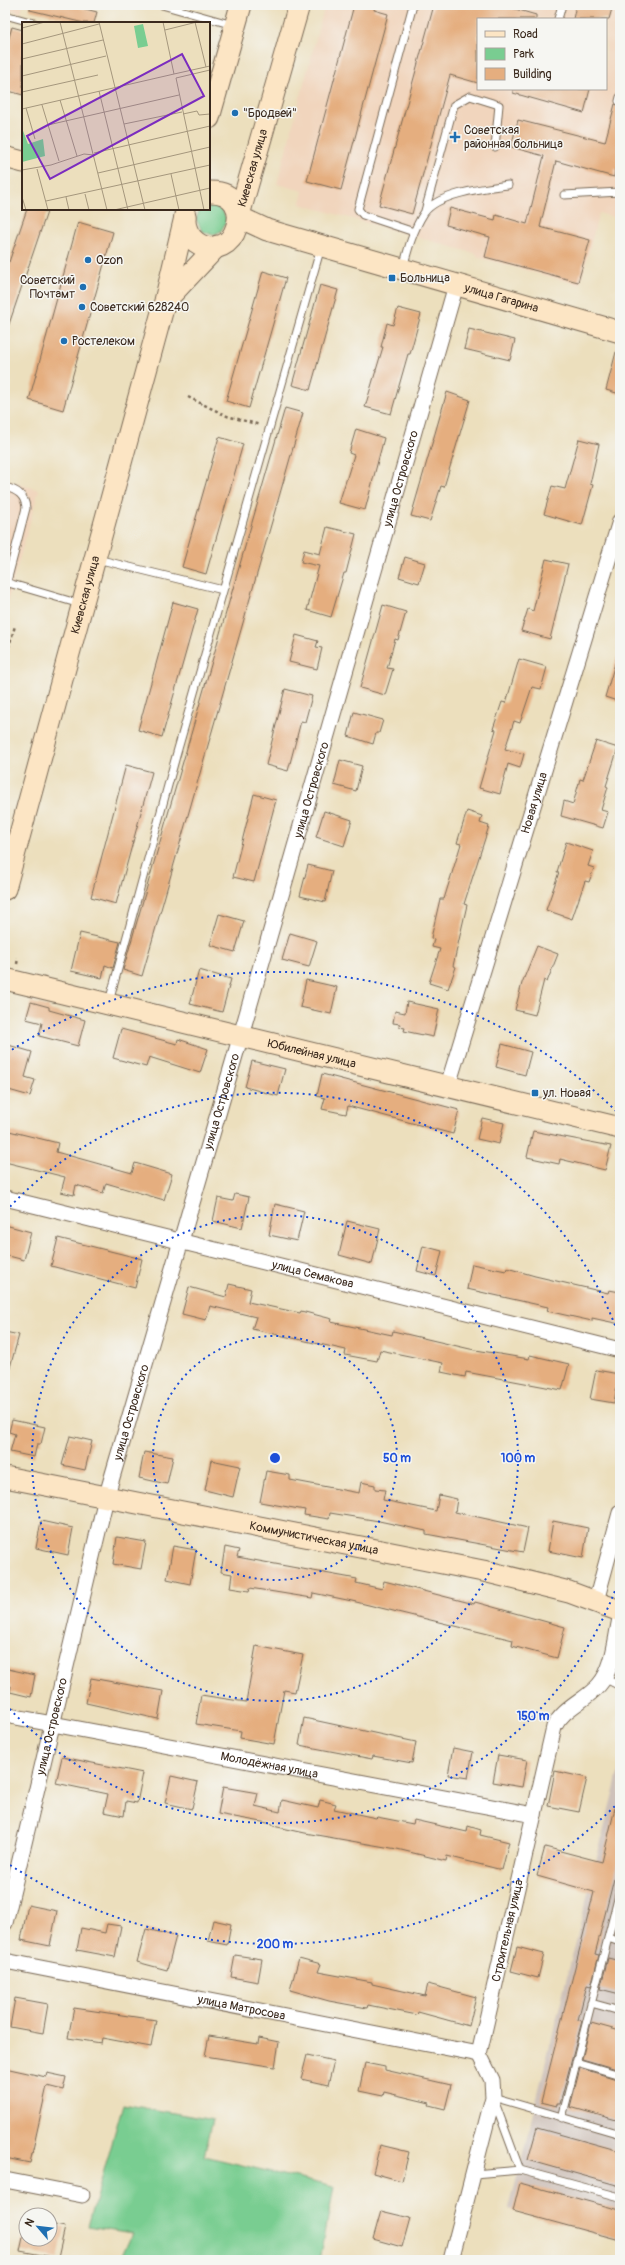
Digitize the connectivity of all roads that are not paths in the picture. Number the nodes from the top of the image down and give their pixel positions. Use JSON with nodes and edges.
{"nodes":[{"id":1,"x":162,"y":5,"type":"edge"},
{"id":2,"x":241,"y":5,"type":"edge"},
{"id":3,"x":298,"y":5,"type":"edge"},
{"id":4,"x":413,"y":5,"type":"edge"},
{"id":5,"x":562,"y":5,"type":"edge"},
{"id":6,"x":5,"y":15,"type":"edge"},
{"id":7,"x":558,"y":18,"type":"edge"},
{"id":8,"x":30,"y":22,"type":"edge"},
{"id":9,"x":235,"y":26,"type":"junction"},
{"id":10,"x":210,"y":114,"type":"edge"},
{"id":11,"x":495,"y":147,"type":"dead end"},
{"id":12,"x":5,"y":157,"type":"edge"},
{"id":13,"x":22,"y":162,"type":"edge"},
{"id":14,"x":508,"y":185,"type":"dead end"},
{"id":15,"x":210,"y":192,"type":"edge"},
{"id":16,"x":620,"y":192,"type":"edge"},
{"id":17,"x":564,"y":195,"type":"dead end"},
{"id":18,"x":425,"y":211,"type":"junction"},
{"id":19,"x":183,"y":212,"type":"edge"},
{"id":20,"x":238,"y":221,"type":"junction"},
{"id":21,"x":414,"y":232,"type":"junction"},
{"id":22,"x":322,"y":245,"type":"junction"},
{"id":23,"x":216,"y":246,"type":"junction"},
{"id":24,"x":402,"y":269,"type":"junction"},
{"id":25,"x":456,"y":285,"type":"junction"},
{"id":26,"x":165,"y":301,"type":"junction"},
{"id":27,"x":620,"y":332,"type":"edge"},
{"id":28,"x":5,"y":487,"type":"edge"},
{"id":29,"x":620,"y":521,"type":"edge"},
{"id":30,"x":95,"y":559,"type":"junction"},
{"id":31,"x":6,"y":585,"type":"edge"},
{"id":32,"x":223,"y":590,"type":"junction"},
{"id":33,"x":83,"y":604,"type":"junction"},
{"id":34,"x":5,"y":889,"type":"edge"},
{"id":35,"x":5,"y":979,"type":"edge"},
{"id":36,"x":109,"y":1004,"type":"junction"},
{"id":37,"x":241,"y":1035,"type":"junction"},
{"id":38,"x":448,"y":1085,"type":"junction"},
{"id":39,"x":620,"y":1128,"type":"edge"},
{"id":40,"x":5,"y":1198,"type":"edge"},
{"id":41,"x":180,"y":1242,"type":"junction"},
{"id":42,"x":620,"y":1350,"type":"edge"},
{"id":43,"x":5,"y":1477,"type":"edge"},
{"id":44,"x":106,"y":1498,"type":"junction"},
{"id":45,"x":620,"y":1513,"type":"edge"},
{"id":46,"x":596,"y":1601,"type":"junction"},
{"id":47,"x":620,"y":1611,"type":"edge"},
{"id":48,"x":620,"y":1619,"type":"edge"},
{"id":49,"x":604,"y":1678,"type":"junction"},
{"id":50,"x":620,"y":1686,"type":"edge"},
{"id":51,"x":5,"y":1715,"type":"edge"},
{"id":52,"x":51,"y":1724,"type":"junction"},
{"id":53,"x":534,"y":1815,"type":"junction"},
{"id":54,"x":620,"y":1892,"type":"edge"},
{"id":55,"x":5,"y":1923,"type":"edge"},
{"id":56,"x":608,"y":1938,"type":"junction"},
{"id":57,"x":620,"y":1942,"type":"edge"},
{"id":58,"x":5,"y":1961,"type":"edge"},
{"id":59,"x":591,"y":2003,"type":"junction"},
{"id":60,"x":620,"y":2011,"type":"edge"},
{"id":61,"x":479,"y":2054,"type":"junction"},
{"id":62,"x":576,"y":2062,"type":"junction"},
{"id":63,"x":620,"y":2075,"type":"edge"},
{"id":64,"x":492,"y":2097,"type":"junction"},
{"id":65,"x":562,"y":2118,"type":"junction"},
{"id":66,"x":620,"y":2134,"type":"edge"},
{"id":67,"x":520,"y":2170,"type":"junction"},
{"id":68,"x":474,"y":2174,"type":"junction"},
{"id":69,"x":5,"y":2180,"type":"edge"},
{"id":70,"x":82,"y":2195,"type":"dead end"},
{"id":71,"x":620,"y":2198,"type":"edge"},
{"id":72,"x":451,"y":2260,"type":"edge"}],
"edges":[{"from":1,"to":9,"type":"lane"},
{"from":2,"to":9,"type":"street"},
{"from":3,"to":20,"type":"street","name":"Киевская улица"},
{"from":4,"to":21,"type":"lane"},
{"from":5,"to":7,"type":"lane"},
{"from":6,"to":8,"type":"lane"},
{"from":9,"to":10,"type":"street"},
{"from":11,"to":18,"type":"lane"},
{"from":12,"to":13,"type":"street"},
{"from":14,"to":18,"type":"lane"},
{"from":15,"to":20,"type":"street"},
{"from":16,"to":17,"type":"lane"},
{"from":18,"to":21,"type":"lane"},
{"from":19,"to":23,"type":"street"},
{"from":19,"to":26,"type":"street","name":"Киевская улица"},
{"from":20,"to":22,"type":"street","name":"улица Гагарина"},
{"from":20,"to":23,"type":"street","name":"Киевская улица"},
{"from":21,"to":24,"type":"lane"},
{"from":22,"to":24,"type":"street","name":"улица Гагарина"},
{"from":22,"to":32,"type":"lane"},
{"from":23,"to":26,"type":"street","name":"Киевская улица"},
{"from":24,"to":25,"type":"street","name":"улица Гагарина"},
{"from":25,"to":27,"type":"street","name":"улица Гагарина"},
{"from":25,"to":37,"type":"street","name":"улица Островского"},
{"from":26,"to":30,"type":"street","name":"Киевская улица"},
{"from":28,"to":31,"type":"lane"},
{"from":29,"to":38,"type":"street","name":"Новая улица"},
{"from":30,"to":32,"type":"lane"},
{"from":30,"to":33,"type":"street","name":"Киевская улица"},
{"from":31,"to":33,"type":"lane"},
{"from":32,"to":36,"type":"lane"},
{"from":33,"to":34,"type":"street","name":"Киевская улица"},
{"from":35,"to":36,"type":"street","name":"Юбилейная улица"},
{"from":36,"to":37,"type":"street","name":"Юбилейная улица"},
{"from":37,"to":38,"type":"street","name":"Юбилейная улица"},
{"from":37,"to":41,"type":"street","name":"улица Островского"},
{"from":38,"to":39,"type":"street","name":"Юбилейная улица"},
{"from":40,"to":41,"type":"street","name":"улица Семакова"},
{"from":41,"to":42,"type":"street","name":"улица Семакова"},
{"from":41,"to":44,"type":"street","name":"улица Островского"},
{"from":43,"to":44,"type":"street","name":"Коммунистическая улица"},
{"from":44,"to":46,"type":"street","name":"Коммунистическая улица"},
{"from":44,"to":52,"type":"street","name":"улица Островского"},
{"from":45,"to":46,"type":"street"},
{"from":46,"to":47,"type":"street","name":"Коммунистическая улица"},
{"from":48,"to":49,"type":"street","name":"Строительная улица"},
{"from":49,"to":50,"type":"lane"},
{"from":49,"to":53,"type":"street","name":"Строительная улица"},
{"from":51,"to":52,"type":"street","name":"Молодёжная улица"},
{"from":52,"to":53,"type":"street","name":"Молодёжная улица"},
{"from":52,"to":55,"type":"street","name":"улица Островского"},
{"from":53,"to":61,"type":"street","name":"Строительная улица"},
{"from":54,"to":56,"type":"lane"},
{"from":56,"to":57,"type":"lane"},
{"from":56,"to":59,"type":"lane"},
{"from":58,"to":61,"type":"street","name":"улица Матросова"},
{"from":59,"to":60,"type":"lane"},
{"from":59,"to":62,"type":"lane"},
{"from":61,"to":64,"type":"street"},
{"from":62,"to":63,"type":"lane"},
{"from":62,"to":65,"type":"lane"},
{"from":64,"to":65,"type":"lane"},
{"from":64,"to":67,"type":"lane"},
{"from":64,"to":68,"type":"street"},
{"from":65,"to":66,"type":"lane"},
{"from":67,"to":68,"type":"lane"},
{"from":67,"to":71,"type":"lane"},
{"from":68,"to":72,"type":"street"},
{"from":69,"to":70,"type":"street"}]}
